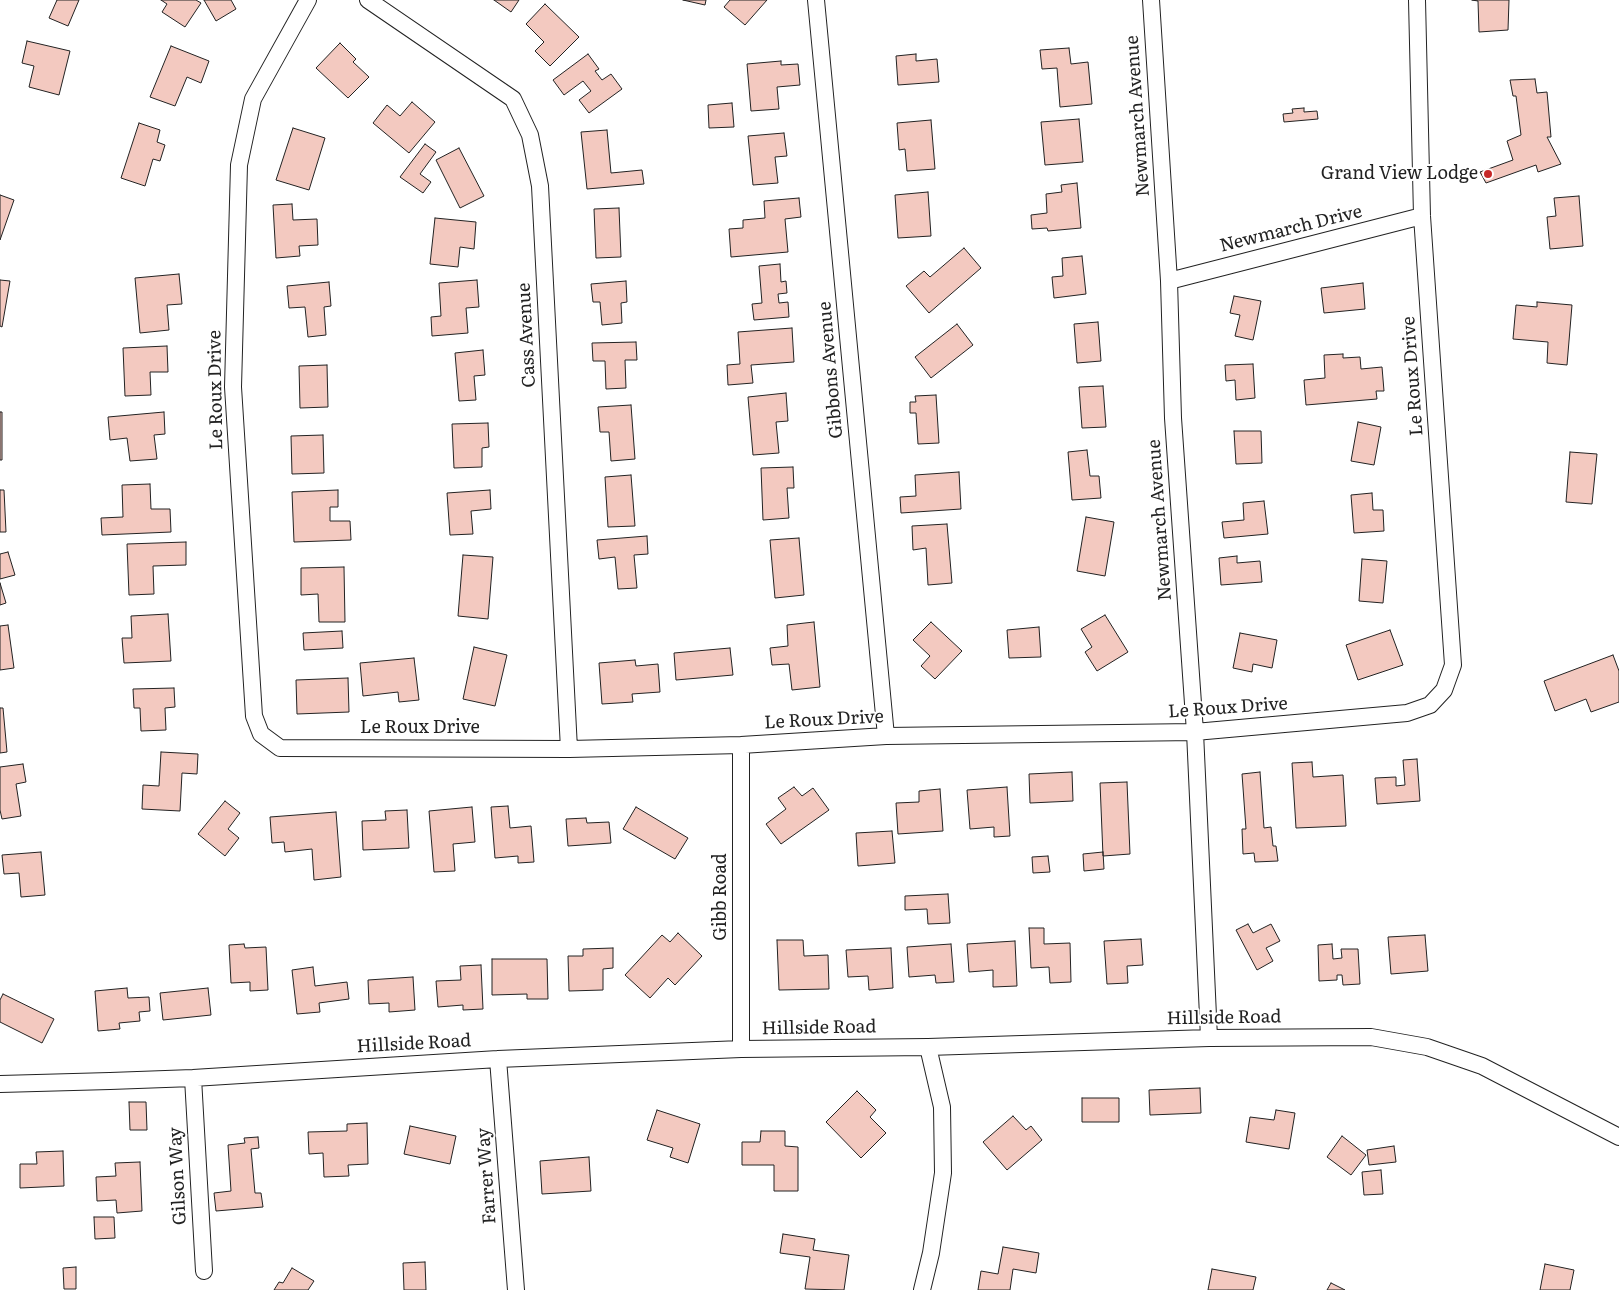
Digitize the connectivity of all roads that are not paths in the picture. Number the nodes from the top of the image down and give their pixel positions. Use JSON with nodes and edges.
{"nodes":[{"id":1,"x":308,"y":0,"type":"edge"},
{"id":2,"x":368,"y":0,"type":"edge"},
{"id":3,"x":816,"y":0,"type":"edge"},
{"id":4,"x":1151,"y":0,"type":"edge"},
{"id":5,"x":1417,"y":0,"type":"edge"},
{"id":6,"x":1422,"y":216,"type":"junction"},
{"id":7,"x":1169,"y":281,"type":"junction"},
{"id":8,"x":1195,"y":732,"type":"junction"},
{"id":9,"x":886,"y":736,"type":"junction"},
{"id":10,"x":741,"y":745,"type":"junction"},
{"id":11,"x":569,"y":749,"type":"junction"},
{"id":12,"x":1209,"y":1038,"type":"junction"},
{"id":13,"x":928,"y":1047,"type":"junction"},
{"id":14,"x":741,"y":1050,"type":"junction"},
{"id":15,"x":498,"y":1059,"type":"junction"},
{"id":16,"x":192,"y":1078,"type":"junction"},
{"id":17,"x":0,"y":1084,"type":"edge"},
{"id":18,"x":1619,"y":1137,"type":"edge"},
{"id":19,"x":204,"y":1271,"type":"dead end"},
{"id":20,"x":516,"y":1290,"type":"edge"},
{"id":21,"x":922,"y":1290,"type":"edge"}],
"edges":[{"from":1,"to":11,"type":"street","name":"Le Roux Drive"},
{"from":2,"to":11,"type":"street","name":"Cass Avenue"},
{"from":3,"to":9,"type":"street","name":"Gibbons Avenue"},
{"from":4,"to":7,"type":"street","name":"Newmarch Avenue"},
{"from":5,"to":6,"type":"street","name":"Le Roux Drive"},
{"from":6,"to":7,"type":"street","name":"Newmarch Drive"},
{"from":6,"to":8,"type":"street","name":"Le Roux Drive"},
{"from":7,"to":8,"type":"street","name":"Newmarch Avenue"},
{"from":8,"to":9,"type":"street","name":"Le Roux Drive"},
{"from":8,"to":12,"type":"street","name":"Newmarch Avenue"},
{"from":9,"to":10,"type":"street","name":"Le Roux Drive"},
{"from":10,"to":11,"type":"street","name":"Le Roux Drive"},
{"from":10,"to":14,"type":"street","name":"Gibb Road"},
{"from":12,"to":13,"type":"street","name":"Hillside Road"},
{"from":12,"to":18,"type":"street","name":"Hillside Road"},
{"from":13,"to":14,"type":"street","name":"Hillside Road"},
{"from":13,"to":21,"type":"street"},
{"from":14,"to":15,"type":"street","name":"Hillside Road"},
{"from":15,"to":16,"type":"street","name":"Hillside Road"},
{"from":15,"to":20,"type":"street","name":"Farrer Way"},
{"from":16,"to":17,"type":"street","name":"Hillside Road"},
{"from":16,"to":19,"type":"street","name":"Gilson Way"}]}
